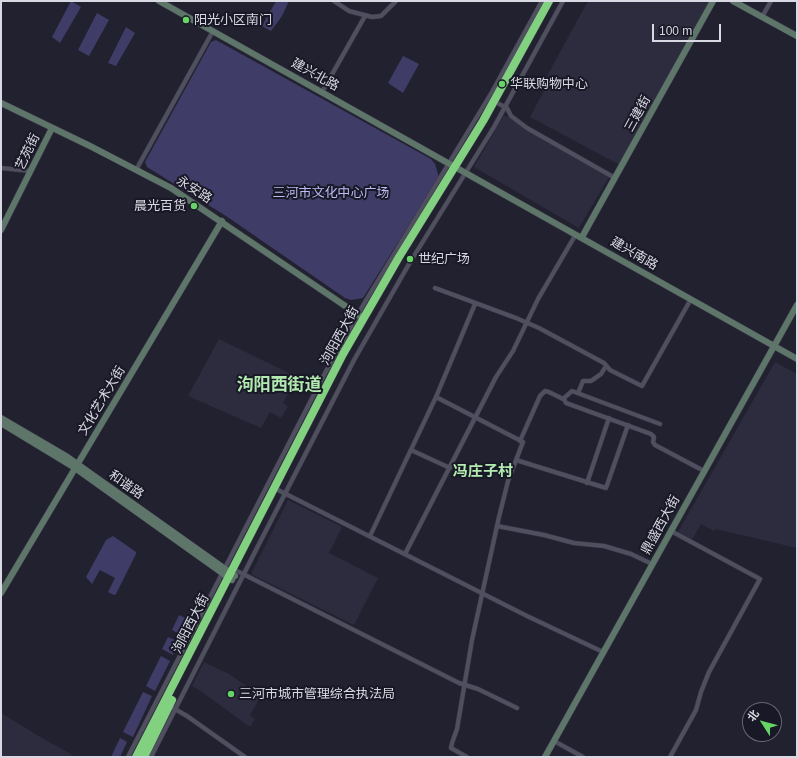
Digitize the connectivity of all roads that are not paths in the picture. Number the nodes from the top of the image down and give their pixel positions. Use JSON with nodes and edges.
{"nodes":[{"id":1,"x":159,"y":1,"type":"edge"},
{"id":2,"x":334,"y":1,"type":"edge"},
{"id":3,"x":396,"y":1,"type":"edge"},
{"id":4,"x":542,"y":1,"type":"edge"},
{"id":5,"x":549,"y":1,"type":"edge"},
{"id":6,"x":555,"y":1,"type":"edge"},
{"id":7,"x":563,"y":1,"type":"edge"},
{"id":8,"x":713,"y":1,"type":"edge"},
{"id":9,"x":733,"y":1,"type":"edge"},
{"id":10,"x":771,"y":1,"type":"edge"},
{"id":11,"x":365,"y":16,"type":"junction"},
{"id":12,"x":762,"y":17,"type":"junction"},
{"id":13,"x":213,"y":31,"type":"junction"},
{"id":14,"x":797,"y":36,"type":"edge"},
{"id":15,"x":322,"y":92,"type":"junction"},
{"id":16,"x":1,"y":103,"type":"edge"},
{"id":17,"x":502,"y":105,"type":"junction"},
{"id":18,"x":52,"y":128,"type":"junction"},
{"id":19,"x":1,"y":168,"type":"edge"},
{"id":20,"x":457,"y":168,"type":"junction"},
{"id":21,"x":136,"y":170,"type":"junction"},
{"id":22,"x":31,"y":171,"type":"junction"},
{"id":23,"x":615,"y":178,"type":"junction"},
{"id":24,"x":222,"y":221,"type":"junction"},
{"id":25,"x":1,"y":230,"type":"edge"},
{"id":26,"x":579,"y":236,"type":"junction"},
{"id":27,"x":435,"y":288,"type":"dead end"},
{"id":28,"x":691,"y":299,"type":"junction"},
{"id":29,"x":475,"y":304,"type":"junction"},
{"id":30,"x":797,"y":305,"type":"edge"},
{"id":31,"x":361,"y":316,"type":"junction"},
{"id":32,"x":527,"y":322,"type":"junction"},
{"id":33,"x":774,"y":346,"type":"junction"},
{"id":34,"x":797,"y":359,"type":"edge"},
{"id":35,"x":606,"y":366,"type":"junction"},
{"id":36,"x":578,"y":393,"type":"junction"},
{"id":37,"x":436,"y":397,"type":"junction"},
{"id":38,"x":564,"y":399,"type":"junction"},
{"id":39,"x":1,"y":418,"type":"edge"},
{"id":40,"x":609,"y":418,"type":"junction"},
{"id":41,"x":476,"y":419,"type":"junction"},
{"id":42,"x":1,"y":423,"type":"edge"},
{"id":43,"x":660,"y":424,"type":"dead end"},
{"id":44,"x":628,"y":425,"type":"junction"},
{"id":45,"x":520,"y":441,"type":"junction"},
{"id":46,"x":411,"y":450,"type":"junction"},
{"id":47,"x":516,"y":460,"type":"junction"},
{"id":48,"x":76,"y":466,"type":"junction"},
{"id":49,"x":450,"y":468,"type":"junction"},
{"id":50,"x":704,"y":471,"type":"junction"},
{"id":51,"x":587,"y":482,"type":"junction"},
{"id":52,"x":282,"y":492,"type":"junction"},
{"id":53,"x":497,"y":526,"type":"junction"},
{"id":54,"x":671,"y":531,"type":"junction"},
{"id":55,"x":370,"y":536,"type":"junction"},
{"id":56,"x":405,"y":554,"type":"junction"},
{"id":57,"x":652,"y":564,"type":"junction"},
{"id":58,"x":232,"y":574,"type":"junction"},
{"id":59,"x":1,"y":593,"type":"edge"},
{"id":60,"x":482,"y":593,"type":"junction"},
{"id":61,"x":603,"y":652,"type":"junction"},
{"id":62,"x":465,"y":685,"type":"junction"},
{"id":63,"x":172,"y":708,"type":"junction"},
{"id":64,"x":517,"y":708,"type":"dead end"},
{"id":65,"x":554,"y":741,"type":"junction"},
{"id":66,"x":128,"y":757,"type":"edge"},
{"id":67,"x":136,"y":757,"type":"edge"},
{"id":68,"x":144,"y":757,"type":"edge"},
{"id":69,"x":152,"y":757,"type":"edge"},
{"id":70,"x":244,"y":757,"type":"edge"},
{"id":71,"x":467,"y":757,"type":"edge"},
{"id":72,"x":545,"y":757,"type":"edge"},
{"id":73,"x":583,"y":757,"type":"edge"},
{"id":74,"x":670,"y":757,"type":"edge"}],
"edges":[{"from":1,"to":13,"type":"street","name":"建兴北路"},
{"from":2,"to":11,"type":"street"},
{"from":3,"to":11,"type":"street"},
{"from":4,"to":20,"type":"street"},
{"from":5,"to":20,"type":"highway","name":"泃阳西大街"},
{"from":6,"to":17,"type":"highway","name":"泃阳西大街"},
{"from":7,"to":17,"type":"street"},
{"from":8,"to":23,"type":"street","name":"三建街"},
{"from":9,"to":12,"type":"street"},
{"from":10,"to":12,"type":"street"},
{"from":11,"to":15,"type":"street"},
{"from":12,"to":14,"type":"street"},
{"from":13,"to":15,"type":"street","name":"建兴北路"},
{"from":13,"to":21,"type":"street"},
{"from":15,"to":20,"type":"street","name":"建兴北路"},
{"from":16,"to":18,"type":"street","name":"永安路"},
{"from":17,"to":20,"type":"highway","name":"泃阳西大街"},
{"from":17,"to":23,"type":"street"},
{"from":18,"to":21,"type":"street","name":"永安路"},
{"from":18,"to":22,"type":"street","name":"艺苑街"},
{"from":19,"to":22,"type":"street"},
{"from":20,"to":26,"type":"street","name":"建兴南路"},
{"from":20,"to":31,"type":"highway","name":"泃阳西大街"},
{"from":20,"to":52,"type":"highway","name":"泃阳西大街"},
{"from":21,"to":24,"type":"street","name":"永安路"},
{"from":22,"to":25,"type":"street","name":"艺苑街"},
{"from":23,"to":26,"type":"street","name":"三建街"},
{"from":24,"to":31,"type":"street","name":"永安路"},
{"from":24,"to":48,"type":"street","name":"文化艺术大街"},
{"from":26,"to":28,"type":"street","name":"建兴南路"},
{"from":26,"to":32,"type":"street"},
{"from":27,"to":29,"type":"street"},
{"from":28,"to":33,"type":"street","name":"建兴南路"},
{"from":28,"to":35,"type":"street"},
{"from":29,"to":32,"type":"street"},
{"from":29,"to":37,"type":"street"},
{"from":30,"to":33,"type":"street","name":"鼎盛西大街"},
{"from":31,"to":58,"type":"highway","name":"泃阳西大街"},
{"from":32,"to":35,"type":"street"},
{"from":32,"to":41,"type":"street"},
{"from":33,"to":34,"type":"street","name":"建兴南路"},
{"from":33,"to":50,"type":"street","name":"鼎盛西大街"},
{"from":35,"to":36,"type":"street"},
{"from":36,"to":38,"type":"street"},
{"from":36,"to":43,"type":"street"},
{"from":37,"to":41,"type":"street"},
{"from":37,"to":46,"type":"street"},
{"from":38,"to":40,"type":"street"},
{"from":38,"to":45,"type":"street"},
{"from":39,"to":48,"type":"street","name":"和谐路"},
{"from":40,"to":44,"type":"street"},
{"from":40,"to":51,"type":"street"},
{"from":41,"to":45,"type":"street"},
{"from":41,"to":49,"type":"street"},
{"from":42,"to":48,"type":"street","name":"和谐路"},
{"from":44,"to":50,"type":"street"},
{"from":44,"to":51,"type":"street"},
{"from":45,"to":47,"type":"street"},
{"from":46,"to":49,"type":"street"},
{"from":46,"to":55,"type":"street"},
{"from":47,"to":51,"type":"street"},
{"from":47,"to":53,"type":"street"},
{"from":48,"to":58,"type":"street","name":"和谐路"},
{"from":48,"to":59,"type":"street","name":"文化艺术大街"},
{"from":49,"to":56,"type":"street"},
{"from":50,"to":54,"type":"street","name":"鼎盛西大街"},
{"from":52,"to":55,"type":"street"},
{"from":52,"to":58,"type":"highway","name":"泃阳西大街"},
{"from":53,"to":57,"type":"street"},
{"from":53,"to":60,"type":"street"},
{"from":54,"to":57,"type":"street","name":"鼎盛西大街"},
{"from":54,"to":74,"type":"street"},
{"from":55,"to":56,"type":"street"},
{"from":56,"to":60,"type":"street"},
{"from":57,"to":61,"type":"street","name":"鼎盛西大街"},
{"from":58,"to":62,"type":"street"},
{"from":58,"to":63,"type":"highway","name":"泃阳西大街"},
{"from":58,"to":63,"type":"street"},
{"from":58,"to":66,"type":"street"},
{"from":58,"to":67,"type":"highway","name":"泃阳西大街"},
{"from":60,"to":61,"type":"street"},
{"from":60,"to":62,"type":"street"},
{"from":61,"to":65,"type":"street","name":"鼎盛西大街"},
{"from":62,"to":64,"type":"street"},
{"from":62,"to":71,"type":"street"},
{"from":63,"to":68,"type":"highway","name":"泃阳西大街"},
{"from":63,"to":69,"type":"street"},
{"from":63,"to":70,"type":"street"},
{"from":65,"to":72,"type":"street","name":"鼎盛西大街"},
{"from":65,"to":73,"type":"street"}]}
